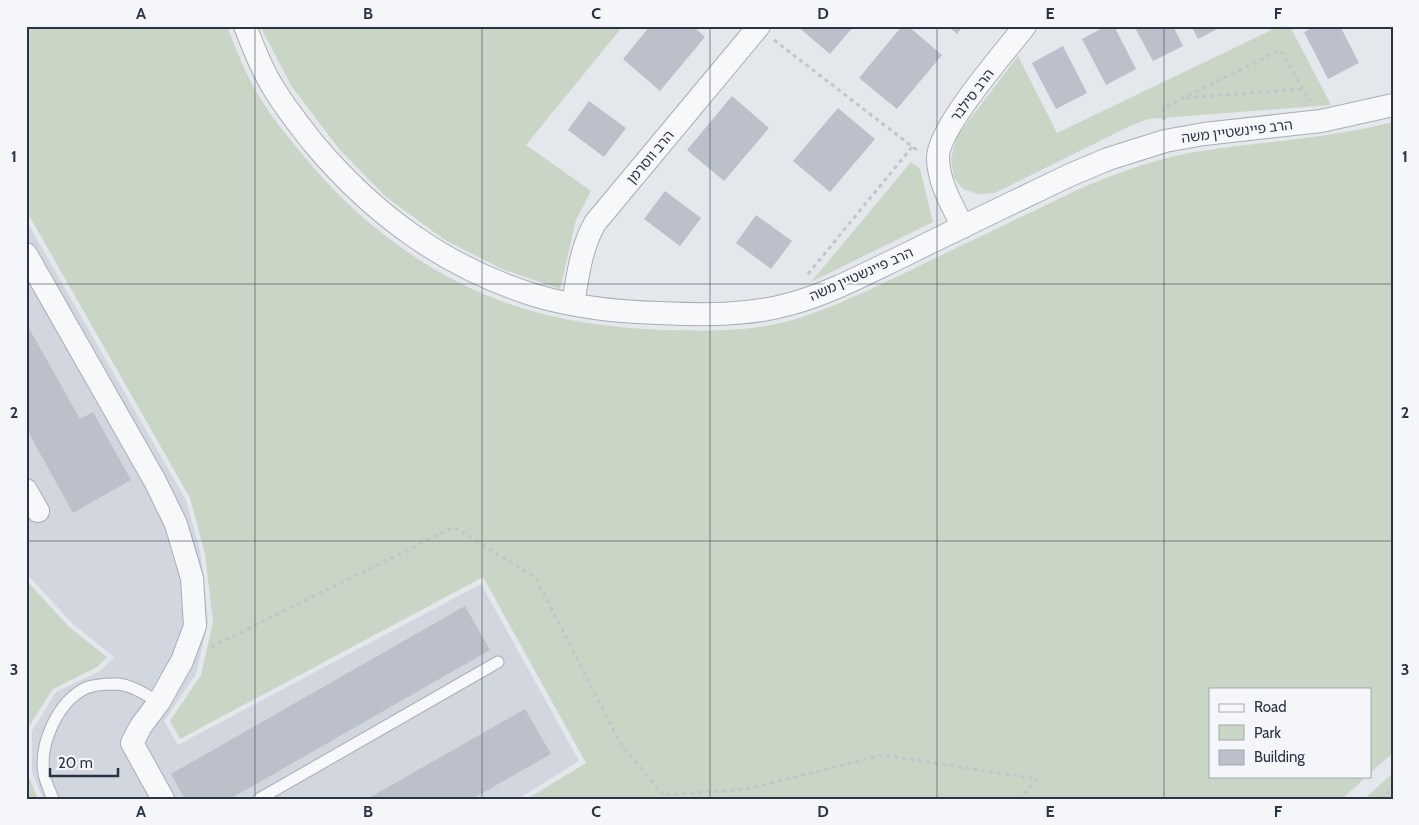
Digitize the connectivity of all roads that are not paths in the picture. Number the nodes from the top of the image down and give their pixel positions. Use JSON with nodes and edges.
{"nodes":[{"id":1,"x":245,"y":26,"type":"edge"},
{"id":2,"x":1025,"y":26,"type":"edge"},
{"id":3,"x":759,"y":27,"type":"edge"},
{"id":4,"x":1393,"y":106,"type":"edge"},
{"id":5,"x":963,"y":227,"type":"junction"},
{"id":6,"x":26,"y":254,"type":"edge"},
{"id":7,"x":573,"y":303,"type":"junction"},
{"id":8,"x":26,"y":490,"type":"edge"},
{"id":9,"x":38,"y":511,"type":"dead end"},
{"id":10,"x":498,"y":662,"type":"dead end"},
{"id":11,"x":159,"y":702,"type":"junction"},
{"id":12,"x":53,"y":799,"type":"edge"},
{"id":13,"x":163,"y":799,"type":"edge"},
{"id":14,"x":259,"y":799,"type":"edge"}],
"edges":[{"from":1,"to":7,"type":"street","name":"הרב פיינשטיין משה"},
{"from":2,"to":5,"type":"street","name":"הרב סילבר"},
{"from":3,"to":7,"type":"street","name":"הרב ווסרמן"},
{"from":4,"to":5,"type":"street","name":"הרב פיינשטיין משה"},
{"from":5,"to":7,"type":"street","name":"הרב פיינשטיין משה"},
{"from":6,"to":11,"type":"street"},
{"from":8,"to":9,"type":"street"},
{"from":10,"to":14,"type":"lane"},
{"from":11,"to":12,"type":"lane"},
{"from":11,"to":13,"type":"street"}]}
